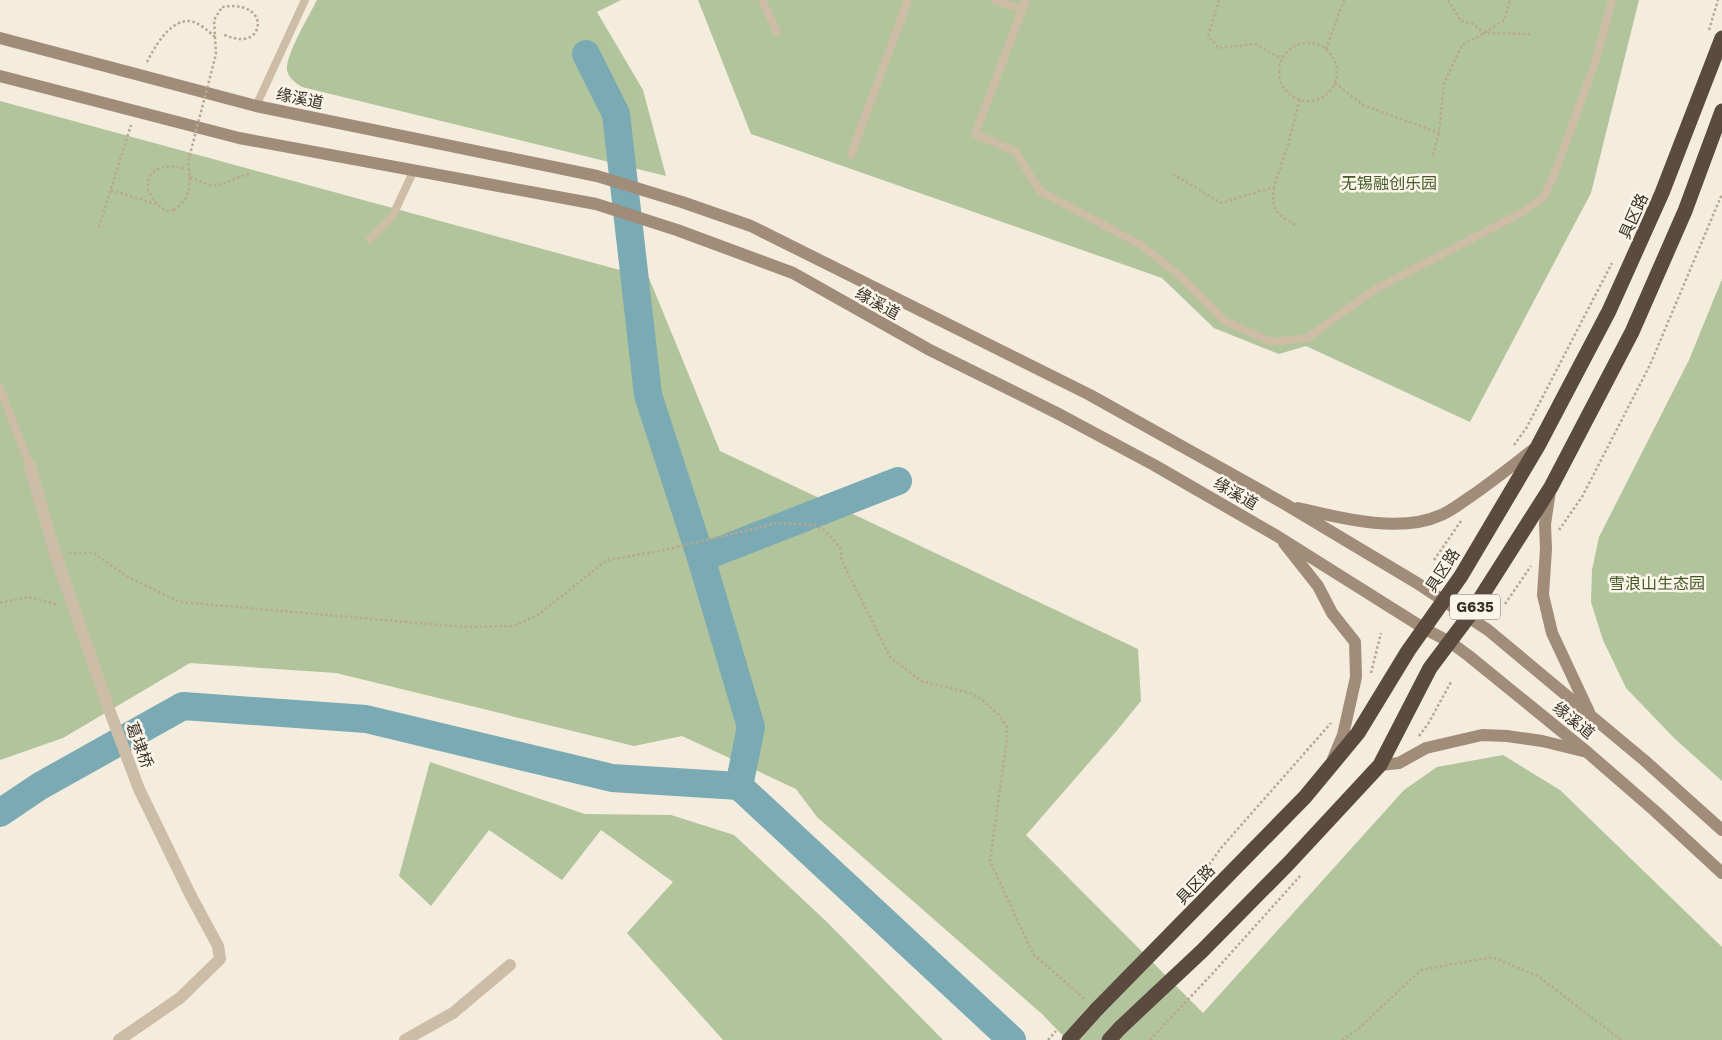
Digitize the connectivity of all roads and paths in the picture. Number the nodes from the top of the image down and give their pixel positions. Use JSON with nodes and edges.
{"nodes":[{"id":1,"x":305,"y":0,"type":"edge"},
{"id":2,"x":762,"y":0,"type":"edge"},
{"id":3,"x":908,"y":0,"type":"edge"},
{"id":4,"x":995,"y":0,"type":"edge"},
{"id":5,"x":1026,"y":0,"type":"edge"},
{"id":6,"x":1219,"y":0,"type":"edge"},
{"id":7,"x":1344,"y":0,"type":"edge"},
{"id":8,"x":1448,"y":0,"type":"edge"},
{"id":9,"x":1510,"y":0,"type":"edge"},
{"id":10,"x":1612,"y":0,"type":"edge"},
{"id":11,"x":1718,"y":0,"type":"edge"},
{"id":12,"x":231,"y":2,"type":"dead end"},
{"id":13,"x":253,"y":6,"type":"dead end"},
{"id":14,"x":1022,"y":10,"type":"junction"},
{"id":15,"x":777,"y":32,"type":"dead end"},
{"id":16,"x":1484,"y":33,"type":"junction"},
{"id":17,"x":1530,"y":34,"type":"dead end"},
{"id":18,"x":224,"y":35,"type":"dead end"},
{"id":19,"x":1714,"y":36,"type":"edge"},
{"id":20,"x":214,"y":37,"type":"junction"},
{"id":21,"x":0,"y":38,"type":"edge"},
{"id":22,"x":1326,"y":49,"type":"junction"},
{"id":23,"x":1282,"y":59,"type":"junction"},
{"id":24,"x":141,"y":75,"type":"junction"},
{"id":25,"x":0,"y":76,"type":"edge"},
{"id":26,"x":1335,"y":83,"type":"junction"},
{"id":27,"x":1300,"y":99,"type":"junction"},
{"id":28,"x":256,"y":106,"type":"junction"},
{"id":29,"x":135,"y":111,"type":"junction"},
{"id":30,"x":1722,"y":111,"type":"edge"},
{"id":31,"x":1439,"y":133,"type":"junction"},
{"id":32,"x":851,"y":155,"type":"dead end"},
{"id":33,"x":1433,"y":155,"type":"dead end"},
{"id":34,"x":184,"y":168,"type":"dead end"},
{"id":35,"x":414,"y":170,"type":"junction"},
{"id":36,"x":250,"y":174,"type":"dead end"},
{"id":37,"x":1173,"y":174,"type":"dead end"},
{"id":38,"x":190,"y":177,"type":"junction"},
{"id":39,"x":1274,"y":186,"type":"junction"},
{"id":40,"x":111,"y":190,"type":"junction"},
{"id":41,"x":1722,"y":194,"type":"edge"},
{"id":42,"x":156,"y":204,"type":"junction"},
{"id":43,"x":1295,"y":225,"type":"dead end"},
{"id":44,"x":99,"y":227,"type":"dead end"},
{"id":45,"x":370,"y":239,"type":"dead end"},
{"id":46,"x":1613,"y":262,"type":"dead end"},
{"id":47,"x":0,"y":388,"type":"edge"},
{"id":48,"x":1538,"y":446,"type":"junction"},
{"id":49,"x":1511,"y":450,"type":"dead end"},
{"id":50,"x":30,"y":466,"type":"joint"},
{"id":51,"x":1550,"y":487,"type":"junction"},
{"id":52,"x":1285,"y":504,"type":"junction"},
{"id":53,"x":1461,"y":520,"type":"dead end"},
{"id":54,"x":1277,"y":536,"type":"junction"},
{"id":55,"x":1546,"y":548,"type":"junction"},
{"id":56,"x":55,"y":553,"type":"junction"},
{"id":57,"x":1434,"y":560,"type":"dead end"},
{"id":58,"x":1443,"y":600,"type":"junction"},
{"id":59,"x":0,"y":603,"type":"edge"},
{"id":60,"x":1505,"y":604,"type":"dead end"},
{"id":61,"x":74,"y":610,"type":"junction"},
{"id":62,"x":1469,"y":616,"type":"junction"},
{"id":63,"x":1425,"y":629,"type":"junction"},
{"id":64,"x":1381,"y":633,"type":"dead end"},
{"id":65,"x":1450,"y":642,"type":"junction"},
{"id":66,"x":1369,"y":679,"type":"dead end"},
{"id":67,"x":1351,"y":703,"type":"junction"},
{"id":68,"x":1590,"y":714,"type":"junction"},
{"id":69,"x":1587,"y":752,"type":"junction"},
{"id":70,"x":1380,"y":765,"type":"junction"},
{"id":71,"x":1328,"y":769,"type":"junction"},
{"id":72,"x":1722,"y":830,"type":"edge"},
{"id":73,"x":1722,"y":873,"type":"edge"},
{"id":74,"x":1186,"y":895,"type":"dead end"},
{"id":75,"x":510,"y":964,"type":"dead end"},
{"id":76,"x":1093,"y":1006,"type":"junction"},
{"id":77,"x":119,"y":1040,"type":"edge"},
{"id":78,"x":405,"y":1040,"type":"edge"},
{"id":79,"x":1069,"y":1040,"type":"edge"},
{"id":80,"x":1109,"y":1040,"type":"edge"},
{"id":81,"x":1342,"y":1040,"type":"edge"},
{"id":82,"x":1621,"y":1040,"type":"edge"}],
"edges":[{"from":1,"to":28,"type":"lane"},
{"from":2,"to":15,"type":"lane"},
{"from":3,"to":32,"type":"lane"},
{"from":4,"to":14,"type":"lane"},
{"from":5,"to":14,"type":"lane"},
{"from":6,"to":23,"type":"path"},
{"from":7,"to":22,"type":"path"},
{"from":8,"to":16,"type":"path"},
{"from":9,"to":16,"type":"path"},
{"from":10,"to":14,"type":"lane"},
{"from":11,"to":19,"type":"path"},
{"from":12,"to":20,"type":"path","bridge":true},
{"from":13,"to":18,"type":"path"},
{"from":16,"to":17,"type":"path"},
{"from":16,"to":31,"type":"path"},
{"from":19,"to":48,"type":"highway","name":"具区路","number":"G635"},
{"from":20,"to":24,"type":"path"},
{"from":20,"to":38,"type":"path","bridge":true},
{"from":21,"to":24,"type":"main road","name":"缘溪道"},
{"from":22,"to":23,"type":"path"},
{"from":22,"to":26,"type":"path"},
{"from":23,"to":27,"type":"path"},
{"from":24,"to":28,"type":"main road","name":"缘溪道"},
{"from":25,"to":29,"type":"main road"},
{"from":26,"to":27,"type":"path"},
{"from":26,"to":31,"type":"path"},
{"from":27,"to":39,"type":"path"},
{"from":28,"to":52,"type":"main road","name":"缘溪道"},
{"from":29,"to":35,"type":"main road"},
{"from":29,"to":40,"type":"path"},
{"from":30,"to":51,"type":"highway","number":"G635"},
{"from":31,"to":33,"type":"path"},
{"from":34,"to":42,"type":"path"},
{"from":35,"to":45,"type":"lane"},
{"from":35,"to":54,"type":"main road","name":"缘溪道"},
{"from":36,"to":38,"type":"path"},
{"from":37,"to":39,"type":"path"},
{"from":38,"to":42,"type":"path","bridge":true},
{"from":39,"to":43,"type":"path"},
{"from":40,"to":42,"type":"path"},
{"from":40,"to":44,"type":"path"},
{"from":41,"to":55,"type":"path"},
{"from":46,"to":49,"type":"path"},
{"from":47,"to":50,"type":"lane"},
{"from":48,"to":52,"type":"main road"},
{"from":48,"to":58,"type":"highway","name":"具区路","number":"G635"},
{"from":50,"to":56,"type":"street","name":"葛埭桥"},
{"from":51,"to":55,"type":"main road"},
{"from":51,"to":62,"type":"highway","number":"G635"},
{"from":52,"to":58,"type":"main road","name":"缘溪道"},
{"from":53,"to":57,"type":"path","name":"具区路"},
{"from":54,"to":63,"type":"main road","name":"缘溪道"},
{"from":54,"to":67,"type":"main road"},
{"from":55,"to":60,"type":"path"},
{"from":55,"to":68,"type":"main road"},
{"from":56,"to":61,"type":"street","name":"葛埭桥"},
{"from":56,"to":76,"type":"path"},
{"from":58,"to":62,"type":"main road","name":"缘溪道"},
{"from":58,"to":63,"type":"highway","name":"具区路","number":"G635"},
{"from":59,"to":61,"type":"path"},
{"from":61,"to":77,"type":"street","name":"葛埭桥"},
{"from":62,"to":65,"type":"highway","number":"G635"},
{"from":62,"to":68,"type":"main road","name":"缘溪道"},
{"from":63,"to":65,"type":"main road","name":"缘溪道"},
{"from":63,"to":71,"type":"highway","name":"具区路","number":"G635"},
{"from":64,"to":66,"type":"path"},
{"from":65,"to":69,"type":"main road","name":"缘溪道"},
{"from":65,"to":70,"type":"highway","number":"G635"},
{"from":67,"to":71,"type":"main road"},
{"from":67,"to":74,"type":"path","name":"具区路"},
{"from":68,"to":72,"type":"main road","name":"缘溪道"},
{"from":69,"to":70,"type":"main road"},
{"from":69,"to":73,"type":"main road","name":"缘溪道"},
{"from":70,"to":80,"type":"highway","number":"G635","bridge":true},
{"from":71,"to":76,"type":"highway","name":"具区路","number":"G635"},
{"from":75,"to":78,"type":"street"},
{"from":76,"to":79,"type":"highway","name":"具区路","bridge":true},
{"from":81,"to":82,"type":"path"}]}
